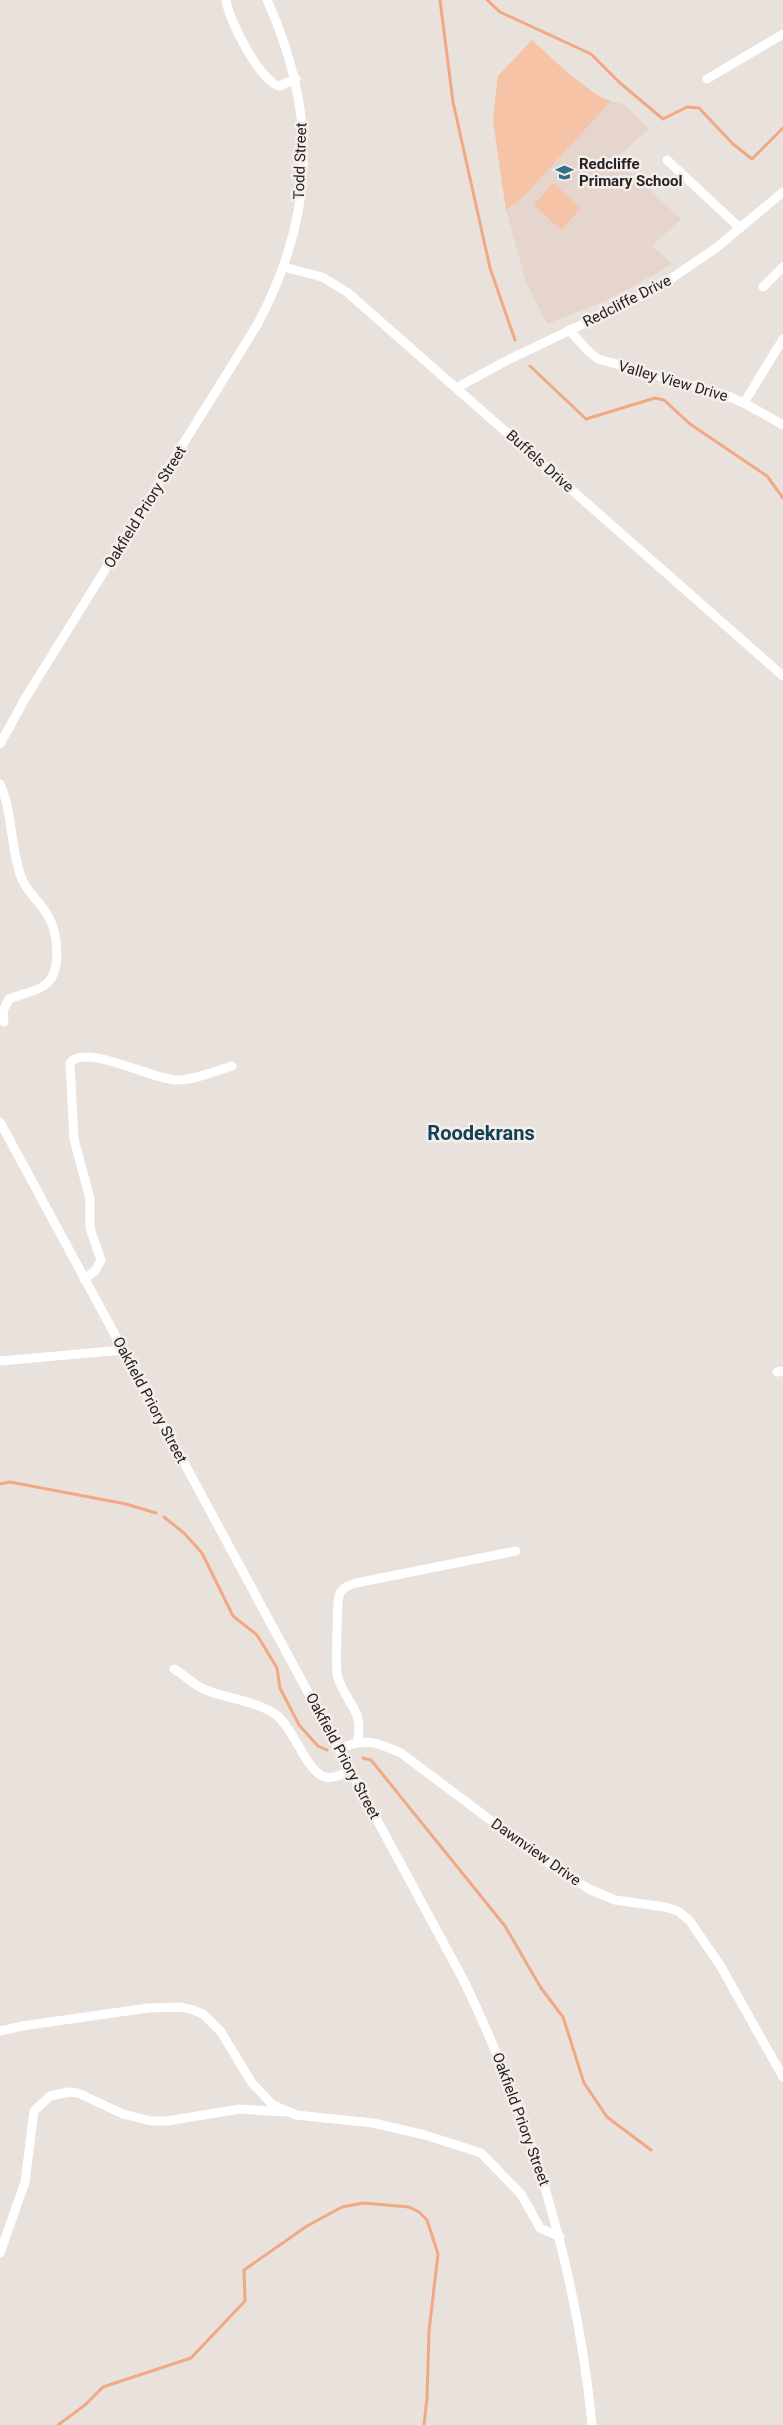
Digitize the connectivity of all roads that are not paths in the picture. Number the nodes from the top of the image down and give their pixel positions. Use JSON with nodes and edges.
{"nodes":[{"id":1,"x":226,"y":0,"type":"edge"},
{"id":2,"x":267,"y":0,"type":"edge"},
{"id":3,"x":783,"y":34,"type":"edge"},
{"id":4,"x":296,"y":79,"type":"junction"},
{"id":5,"x":707,"y":79,"type":"dead end"},
{"id":6,"x":667,"y":160,"type":"dead end"},
{"id":7,"x":783,"y":192,"type":"edge"},
{"id":8,"x":740,"y":228,"type":"junction"},
{"id":9,"x":284,"y":267,"type":"junction"},
{"id":10,"x":783,"y":267,"type":"edge"},
{"id":11,"x":763,"y":286,"type":"dead end"},
{"id":12,"x":569,"y":330,"type":"junction"},
{"id":13,"x":783,"y":339,"type":"edge"},
{"id":14,"x":458,"y":387,"type":"junction"},
{"id":15,"x":744,"y":403,"type":"junction"},
{"id":16,"x":783,"y":425,"type":"edge"},
{"id":17,"x":783,"y":676,"type":"edge"},
{"id":18,"x":0,"y":744,"type":"edge"},
{"id":19,"x":0,"y":784,"type":"edge"},
{"id":20,"x":4,"y":1022,"type":"dead end"},
{"id":21,"x":232,"y":1066,"type":"dead end"},
{"id":22,"x":0,"y":1122,"type":"edge"},
{"id":23,"x":84,"y":1279,"type":"junction"},
{"id":24,"x":123,"y":1350,"type":"junction"},
{"id":25,"x":0,"y":1361,"type":"edge"},
{"id":26,"x":516,"y":1551,"type":"dead end"},
{"id":27,"x":174,"y":1668,"type":"dead end"},
{"id":28,"x":357,"y":1742,"type":"junction"},
{"id":29,"x":340,"y":1750,"type":"junction"},
{"id":30,"x":350,"y":1770,"type":"junction"},
{"id":31,"x":0,"y":2031,"type":"edge"},
{"id":32,"x":783,"y":2076,"type":"edge"},
{"id":33,"x":285,"y":2112,"type":"junction"},
{"id":34,"x":560,"y":2237,"type":"junction"},
{"id":35,"x":0,"y":2253,"type":"edge"},
{"id":36,"x":592,"y":2425,"type":"edge"}],
"edges":[{"from":1,"to":4,"type":"street"},
{"from":2,"to":4,"type":"street","name":"Todd Street"},
{"from":3,"to":5,"type":"street"},
{"from":4,"to":9,"type":"street","name":"Todd Street"},
{"from":6,"to":8,"type":"street"},
{"from":7,"to":8,"type":"street","name":"Redcliffe Drive"},
{"from":8,"to":12,"type":"street","name":"Redcliffe Drive"},
{"from":9,"to":14,"type":"street","name":"Buffels Drive"},
{"from":9,"to":18,"type":"street","name":"Oakfield Priory Street"},
{"from":10,"to":11,"type":"street"},
{"from":12,"to":14,"type":"street","name":"Redcliffe Drive"},
{"from":12,"to":15,"type":"street","name":"Valley View Drive"},
{"from":13,"to":15,"type":"street"},
{"from":14,"to":17,"type":"street","name":"Buffels Drive"},
{"from":15,"to":16,"type":"street","name":"Valley View Drive"},
{"from":19,"to":20,"type":"street"},
{"from":21,"to":23,"type":"street"},
{"from":22,"to":23,"type":"street","name":"Oakfield Priory Street"},
{"from":23,"to":24,"type":"street","name":"Oakfield Priory Street"},
{"from":24,"to":25,"type":"street"},
{"from":24,"to":29,"type":"street","name":"Oakfield Priory Street"},
{"from":26,"to":28,"type":"street"},
{"from":27,"to":30,"type":"street"},
{"from":28,"to":29,"type":"street","name":"Dawnview Drive"},
{"from":28,"to":32,"type":"street","name":"Dawnview Drive"},
{"from":29,"to":30,"type":"street","name":"Oakfield Priory Street"},
{"from":30,"to":34,"type":"street","name":"Oakfield Priory Street"},
{"from":31,"to":33,"type":"street"},
{"from":33,"to":34,"type":"street"},
{"from":33,"to":35,"type":"street"},
{"from":34,"to":36,"type":"street","name":"Oakfield Priory Street"}]}
